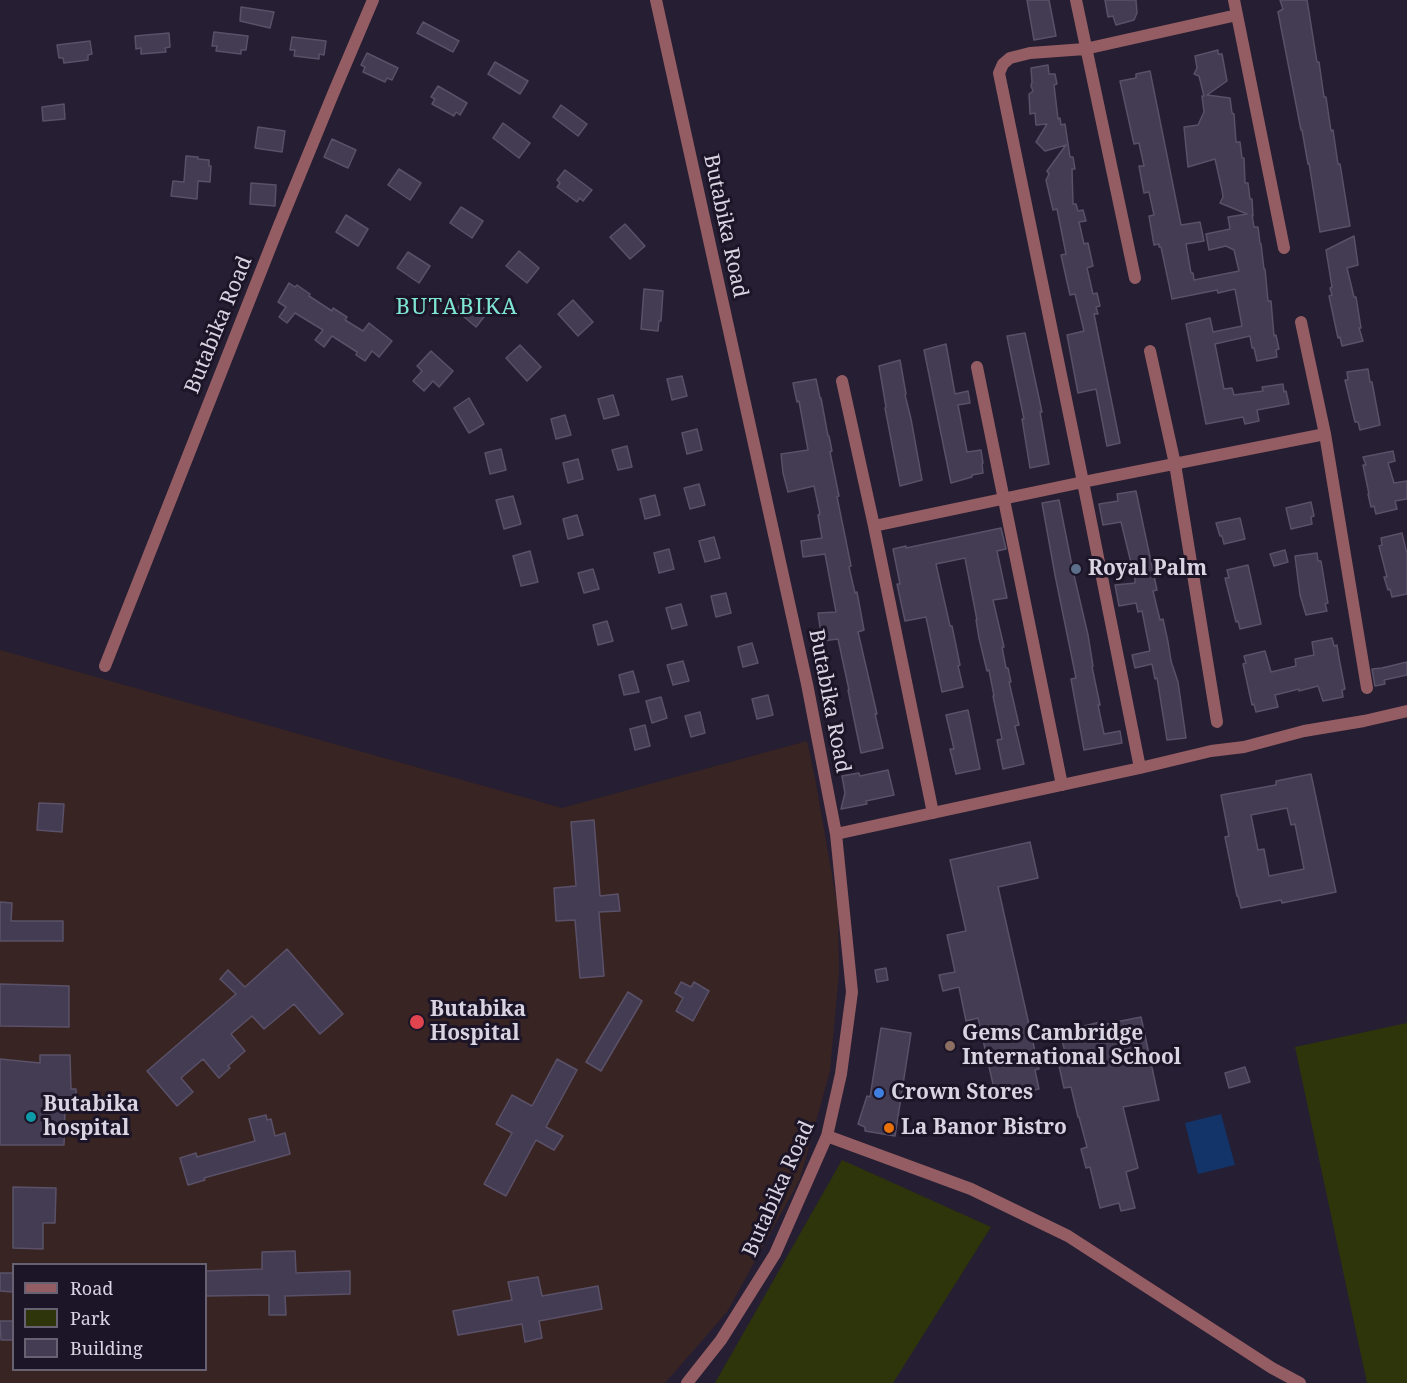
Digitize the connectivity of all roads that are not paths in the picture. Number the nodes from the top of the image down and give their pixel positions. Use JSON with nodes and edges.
{"nodes":[{"id":1,"x":373,"y":0,"type":"edge"},
{"id":2,"x":656,"y":0,"type":"edge"},
{"id":3,"x":1076,"y":0,"type":"edge"},
{"id":4,"x":1234,"y":0,"type":"edge"},
{"id":5,"x":1237,"y":15,"type":"junction"},
{"id":6,"x":1085,"y":49,"type":"junction"},
{"id":7,"x":1284,"y":248,"type":"dead end"},
{"id":8,"x":1135,"y":278,"type":"dead end"},
{"id":9,"x":1301,"y":322,"type":"dead end"},
{"id":10,"x":1150,"y":351,"type":"dead end"},
{"id":11,"x":977,"y":367,"type":"dead end"},
{"id":12,"x":842,"y":381,"type":"dead end"},
{"id":13,"x":1325,"y":434,"type":"junction"},
{"id":14,"x":1175,"y":464,"type":"junction"},
{"id":15,"x":1083,"y":482,"type":"junction"},
{"id":16,"x":1004,"y":499,"type":"junction"},
{"id":17,"x":874,"y":526,"type":"junction"},
{"id":18,"x":105,"y":666,"type":"dead end"},
{"id":19,"x":1367,"y":688,"type":"dead end"},
{"id":20,"x":1407,"y":711,"type":"edge"},
{"id":21,"x":1217,"y":722,"type":"dead end"},
{"id":22,"x":1140,"y":768,"type":"junction"},
{"id":23,"x":1062,"y":785,"type":"junction"},
{"id":24,"x":933,"y":813,"type":"junction"},
{"id":25,"x":836,"y":834,"type":"junction"},
{"id":26,"x":827,"y":1136,"type":"junction"},
{"id":27,"x":687,"y":1383,"type":"edge"},
{"id":28,"x":1300,"y":1383,"type":"edge"}],
"edges":[{"from":1,"to":18,"type":"street","name":"Butabika Road"},
{"from":2,"to":25,"type":"street","name":"Butabika Road"},
{"from":3,"to":6,"type":"street"},
{"from":4,"to":5,"type":"street"},
{"from":5,"to":6,"type":"street"},
{"from":5,"to":7,"type":"street"},
{"from":6,"to":8,"type":"street"},
{"from":6,"to":15,"type":"street"},
{"from":9,"to":13,"type":"street"},
{"from":10,"to":14,"type":"street"},
{"from":11,"to":16,"type":"street"},
{"from":12,"to":17,"type":"street"},
{"from":13,"to":14,"type":"street"},
{"from":13,"to":19,"type":"street"},
{"from":14,"to":15,"type":"street"},
{"from":14,"to":21,"type":"street"},
{"from":15,"to":16,"type":"street"},
{"from":15,"to":22,"type":"street"},
{"from":16,"to":17,"type":"street"},
{"from":16,"to":23,"type":"street"},
{"from":17,"to":24,"type":"street"},
{"from":20,"to":22,"type":"street"},
{"from":22,"to":23,"type":"street"},
{"from":23,"to":24,"type":"street"},
{"from":24,"to":25,"type":"street"},
{"from":25,"to":26,"type":"street","name":"Butabika Road"},
{"from":26,"to":27,"type":"street","name":"Butabika Road"},
{"from":26,"to":28,"type":"street"}]}
